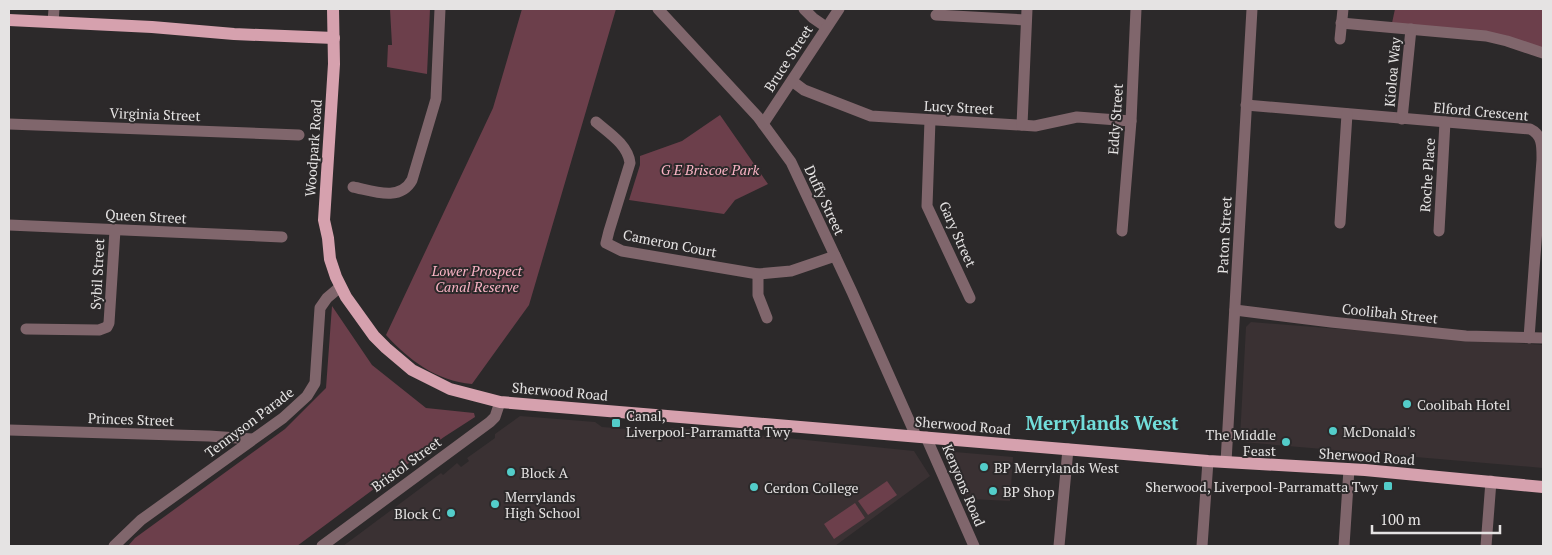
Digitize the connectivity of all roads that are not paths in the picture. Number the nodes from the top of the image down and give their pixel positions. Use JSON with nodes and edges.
{"nodes":[{"id":1,"x":54,"y":9,"type":"edge"},
{"id":2,"x":333,"y":9,"type":"edge"},
{"id":3,"x":440,"y":9,"type":"edge"},
{"id":4,"x":658,"y":9,"type":"edge"},
{"id":5,"x":804,"y":9,"type":"edge"},
{"id":6,"x":839,"y":9,"type":"edge"},
{"id":7,"x":1136,"y":9,"type":"edge"},
{"id":8,"x":1252,"y":9,"type":"edge"},
{"id":9,"x":1343,"y":9,"type":"edge"},
{"id":10,"x":1027,"y":14,"type":"edge"},
{"id":11,"x":936,"y":15,"type":"dead end"},
{"id":12,"x":9,"y":20,"type":"edge"},
{"id":13,"x":53,"y":22,"type":"junction"},
{"id":14,"x":1341,"y":23,"type":"junction"},
{"id":15,"x":826,"y":27,"type":"junction"},
{"id":16,"x":1411,"y":29,"type":"junction"},
{"id":17,"x":334,"y":38,"type":"junction"},
{"id":18,"x":1340,"y":40,"type":"dead end"},
{"id":19,"x":1543,"y":54,"type":"edge"},
{"id":20,"x":792,"y":81,"type":"junction"},
{"id":21,"x":1246,"y":105,"type":"junction"},
{"id":22,"x":1347,"y":114,"type":"junction"},
{"id":23,"x":1402,"y":119,"type":"junction"},
{"id":24,"x":930,"y":120,"type":"junction"},
{"id":25,"x":1131,"y":120,"type":"junction"},
{"id":26,"x":596,"y":122,"type":"dead end"},
{"id":27,"x":1446,"y":122,"type":"junction"},
{"id":28,"x":9,"y":124,"type":"edge"},
{"id":29,"x":763,"y":124,"type":"junction"},
{"id":30,"x":1022,"y":125,"type":"junction"},
{"id":31,"x":299,"y":135,"type":"dead end"},
{"id":32,"x":1542,"y":136,"type":"edge"},
{"id":33,"x":353,"y":187,"type":"dead end"},
{"id":34,"x":1340,"y":224,"type":"dead end"},
{"id":35,"x":9,"y":225,"type":"edge"},
{"id":36,"x":115,"y":230,"type":"junction"},
{"id":37,"x":1438,"y":231,"type":"dead end"},
{"id":38,"x":1122,"y":232,"type":"dead end"},
{"id":39,"x":282,"y":237,"type":"dead end"},
{"id":40,"x":835,"y":256,"type":"junction"},
{"id":41,"x":758,"y":274,"type":"junction"},
{"id":42,"x":1538,"y":276,"type":"edge"},
{"id":43,"x":337,"y":290,"type":"junction"},
{"id":44,"x":970,"y":298,"type":"dead end"},
{"id":45,"x":1235,"y":310,"type":"junction"},
{"id":46,"x":767,"y":318,"type":"dead end"},
{"id":47,"x":26,"y":329,"type":"dead end"},
{"id":48,"x":1529,"y":338,"type":"junction"},
{"id":49,"x":1543,"y":338,"type":"edge"},
{"id":50,"x":500,"y":402,"type":"junction"},
{"id":51,"x":9,"y":430,"type":"edge"},
{"id":52,"x":921,"y":436,"type":"junction"},
{"id":53,"x":252,"y":440,"type":"junction"},
{"id":54,"x":1068,"y":449,"type":"junction"},
{"id":55,"x":1208,"y":461,"type":"junction"},
{"id":56,"x":1226,"y":462,"type":"junction"},
{"id":57,"x":1349,"y":469,"type":"junction"},
{"id":58,"x":1491,"y":481,"type":"junction"},
{"id":59,"x":1543,"y":487,"type":"edge"},
{"id":60,"x":114,"y":546,"type":"edge"},
{"id":61,"x":322,"y":546,"type":"edge"},
{"id":62,"x":974,"y":546,"type":"edge"},
{"id":63,"x":1059,"y":546,"type":"edge"},
{"id":64,"x":1202,"y":546,"type":"edge"},
{"id":65,"x":1344,"y":546,"type":"edge"},
{"id":66,"x":1486,"y":546,"type":"edge"}],
"edges":[{"from":1,"to":13,"type":"street"},
{"from":2,"to":17,"type":"main road","name":"Woodpark Road"},
{"from":3,"to":33,"type":"street"},
{"from":4,"to":29,"type":"street","name":"Duffy Street"},
{"from":5,"to":15,"type":"street"},
{"from":6,"to":15,"type":"street","name":"Bruce Street"},
{"from":7,"to":25,"type":"street","name":"Eddy Street"},
{"from":8,"to":21,"type":"street","name":"Paton Street"},
{"from":9,"to":14,"type":"street"},
{"from":10,"to":11,"type":"street"},
{"from":10,"to":30,"type":"street"},
{"from":12,"to":13,"type":"main road"},
{"from":13,"to":17,"type":"main road"},
{"from":14,"to":16,"type":"street"},
{"from":14,"to":18,"type":"street"},
{"from":15,"to":20,"type":"street","name":"Bruce Street"},
{"from":16,"to":19,"type":"street"},
{"from":16,"to":23,"type":"street","name":"Kioloa Way"},
{"from":17,"to":43,"type":"main road","name":"Woodpark Road"},
{"from":20,"to":24,"type":"street","name":"Lucy Street"},
{"from":20,"to":29,"type":"street","name":"Bruce Street"},
{"from":21,"to":22,"type":"street","name":"Elford Crescent"},
{"from":21,"to":45,"type":"street","name":"Paton Street"},
{"from":22,"to":23,"type":"street","name":"Elford Crescent"},
{"from":22,"to":34,"type":"street"},
{"from":23,"to":27,"type":"street","name":"Elford Crescent"},
{"from":24,"to":30,"type":"street","name":"Lucy Street"},
{"from":24,"to":44,"type":"street","name":"Gary Street"},
{"from":25,"to":30,"type":"street","name":"Lucy Street"},
{"from":25,"to":38,"type":"street","name":"Eddy Street"},
{"from":26,"to":41,"type":"street","name":"Cameron Court"},
{"from":27,"to":32,"type":"street","name":"Elford Crescent"},
{"from":27,"to":37,"type":"street","name":"Roche Place"},
{"from":28,"to":31,"type":"street","name":"Virginia Street"},
{"from":29,"to":40,"type":"street","name":"Duffy Street"},
{"from":32,"to":42,"type":"street","name":"Elford Crescent"},
{"from":35,"to":36,"type":"street","name":"Queen Street"},
{"from":36,"to":39,"type":"street","name":"Queen Street"},
{"from":36,"to":47,"type":"street","name":"Sybil Street"},
{"from":40,"to":41,"type":"street","name":"Cameron Court"},
{"from":40,"to":52,"type":"street","name":"Duffy Street"},
{"from":41,"to":46,"type":"street"},
{"from":42,"to":48,"type":"street","name":"Elford Crescent"},
{"from":43,"to":50,"type":"main road","name":"Sherwood Road"},
{"from":43,"to":53,"type":"street","name":"Tennyson Parade"},
{"from":45,"to":48,"type":"street","name":"Coolibah Street"},
{"from":45,"to":56,"type":"street","name":"Paton Street"},
{"from":48,"to":49,"type":"street","name":"Coolibah Street"},
{"from":50,"to":52,"type":"main road","name":"Sherwood Road"},
{"from":50,"to":61,"type":"street","name":"Bristol Street"},
{"from":51,"to":53,"type":"street","name":"Princes Street"},
{"from":52,"to":54,"type":"main road","name":"Sherwood Road"},
{"from":52,"to":62,"type":"street","name":"Kenyons Road"},
{"from":53,"to":60,"type":"street","name":"Tennyson Parade"},
{"from":54,"to":55,"type":"main road","name":"Sherwood Road"},
{"from":54,"to":63,"type":"street"},
{"from":55,"to":56,"type":"main road","name":"Sherwood Road"},
{"from":55,"to":64,"type":"street"},
{"from":56,"to":57,"type":"main road","name":"Sherwood Road"},
{"from":57,"to":58,"type":"main road","name":"Sherwood Road"},
{"from":57,"to":65,"type":"street"},
{"from":58,"to":59,"type":"main road","name":"Sherwood Road"},
{"from":58,"to":66,"type":"street"}]}
